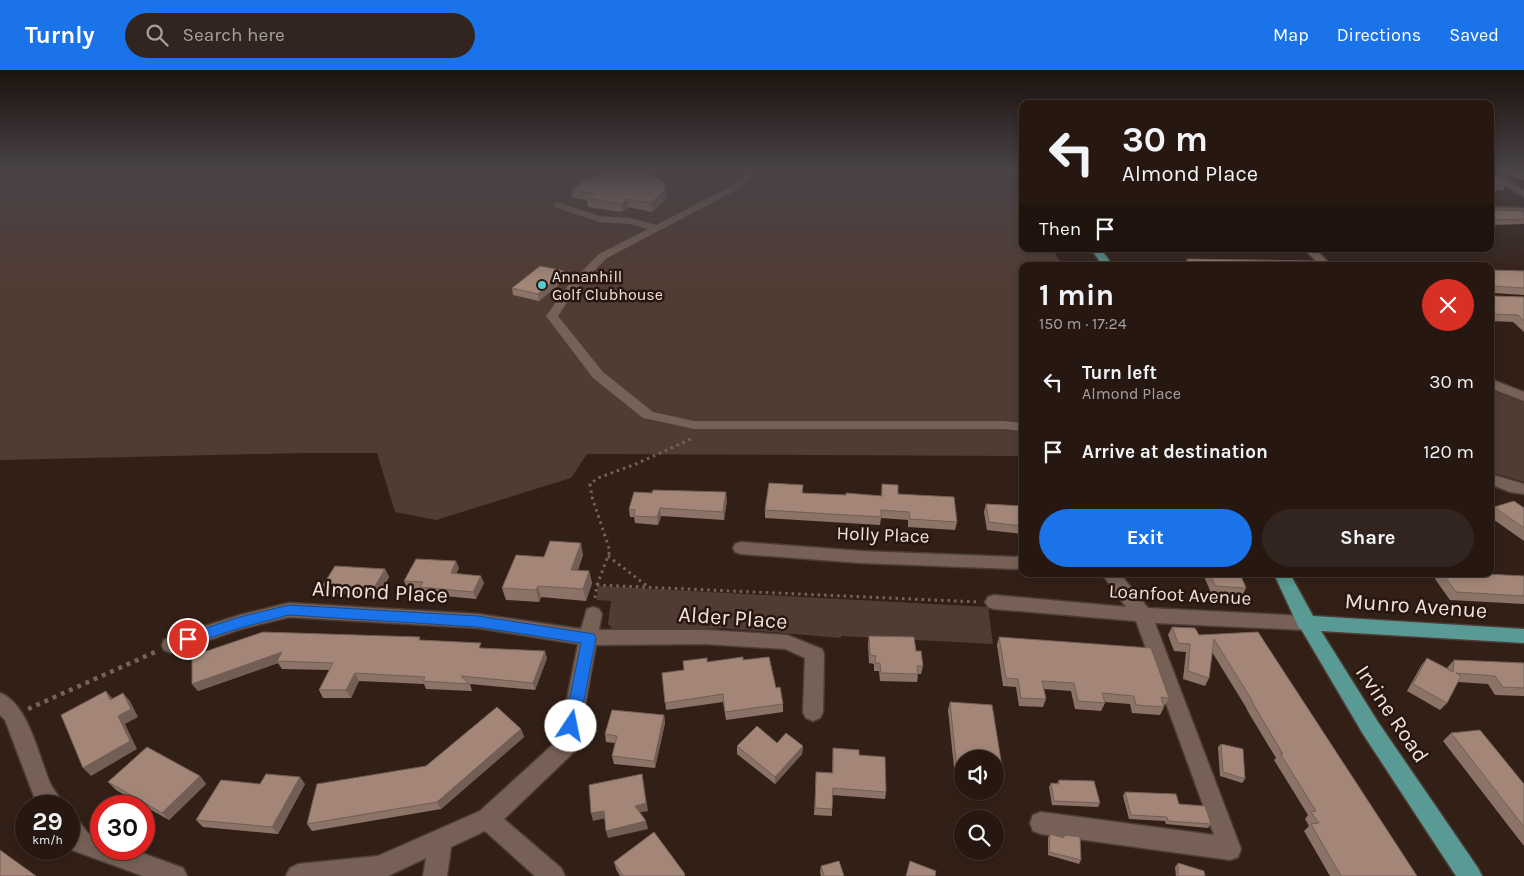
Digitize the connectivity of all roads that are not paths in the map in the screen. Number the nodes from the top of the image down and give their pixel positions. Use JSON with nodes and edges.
{"nodes":[{"id":1,"x":568,"y":209,"type":"edge"},
{"id":2,"x":694,"y":209,"type":"edge"},
{"id":3,"x":1494,"y":210,"type":"edge"},
{"id":4,"x":1524,"y":211,"type":"edge"},
{"id":5,"x":656,"y":228,"type":"junction"},
{"id":6,"x":1312,"y":252,"type":"edge"},
{"id":7,"x":1323,"y":262,"type":"edge"},
{"id":8,"x":1494,"y":385,"type":"edge"},
{"id":9,"x":1524,"y":397,"type":"edge"},
{"id":10,"x":1019,"y":427,"type":"edge"},
{"id":11,"x":1494,"y":480,"type":"edge"},
{"id":12,"x":1524,"y":489,"type":"edge"},
{"id":13,"x":741,"y":548,"type":"dead end"},
{"id":14,"x":1019,"y":562,"type":"edge"},
{"id":15,"x":1114,"y":577,"type":"edge"},
{"id":16,"x":1283,"y":577,"type":"edge"},
{"id":17,"x":994,"y":602,"type":"road end"},
{"id":18,"x":593,"y":614,"type":"road end"},
{"id":19,"x":1143,"y":615,"type":"junction"},
{"id":20,"x":1305,"y":623,"type":"junction"},
{"id":21,"x":1524,"y":636,"type":"edge"},
{"id":22,"x":589,"y":638,"type":"junction"},
{"id":23,"x":171,"y":645,"type":"road end"},
{"id":24,"x":7,"y":709,"type":"edge"},
{"id":25,"x":813,"y":712,"type":"dead end"},
{"id":26,"x":45,"y":795,"type":"edge"},
{"id":27,"x":488,"y":820,"type":"junction"},
{"id":28,"x":1041,"y":823,"type":"dead end"},
{"id":29,"x":441,"y":840,"type":"junction"},
{"id":30,"x":80,"y":842,"type":"edge"},
{"id":31,"x":175,"y":876,"type":"edge"},
{"id":32,"x":298,"y":876,"type":"edge"},
{"id":33,"x":435,"y":876,"type":"edge"},
{"id":34,"x":552,"y":876,"type":"edge"},
{"id":35,"x":1470,"y":876,"type":"edge"}],
"edges":[{"from":1,"to":5,"type":"street"},
{"from":2,"to":5,"type":"street"},
{"from":3,"to":4,"type":"street"},
{"from":5,"to":10,"type":"street"},
{"from":6,"to":7,"type":"street"},
{"from":8,"to":9,"type":"street"},
{"from":11,"to":12,"type":"street"},
{"from":13,"to":14,"type":"street","name":"Holly Place"},
{"from":15,"to":19,"type":"street"},
{"from":16,"to":20,"type":"main road","name":"Irvine Road"},
{"from":17,"to":19,"type":"street","name":"Loanfoot Avenue"},
{"from":18,"to":22,"type":"street"},
{"from":19,"to":20,"type":"street","name":"Loanfoot Avenue"},
{"from":19,"to":28,"type":"street"},
{"from":20,"to":21,"type":"main road","name":"Munro Avenue"},
{"from":20,"to":35,"type":"main road","name":"Irvine Road"},
{"from":22,"to":23,"type":"street","name":"Almond Place"},
{"from":22,"to":25,"type":"street","name":"Alder Place"},
{"from":22,"to":27,"type":"street"},
{"from":24,"to":26,"type":"street"},
{"from":27,"to":29,"type":"street"},
{"from":27,"to":34,"type":"street"},
{"from":29,"to":32,"type":"street"},
{"from":29,"to":33,"type":"street"},
{"from":30,"to":31,"type":"street"}]}
